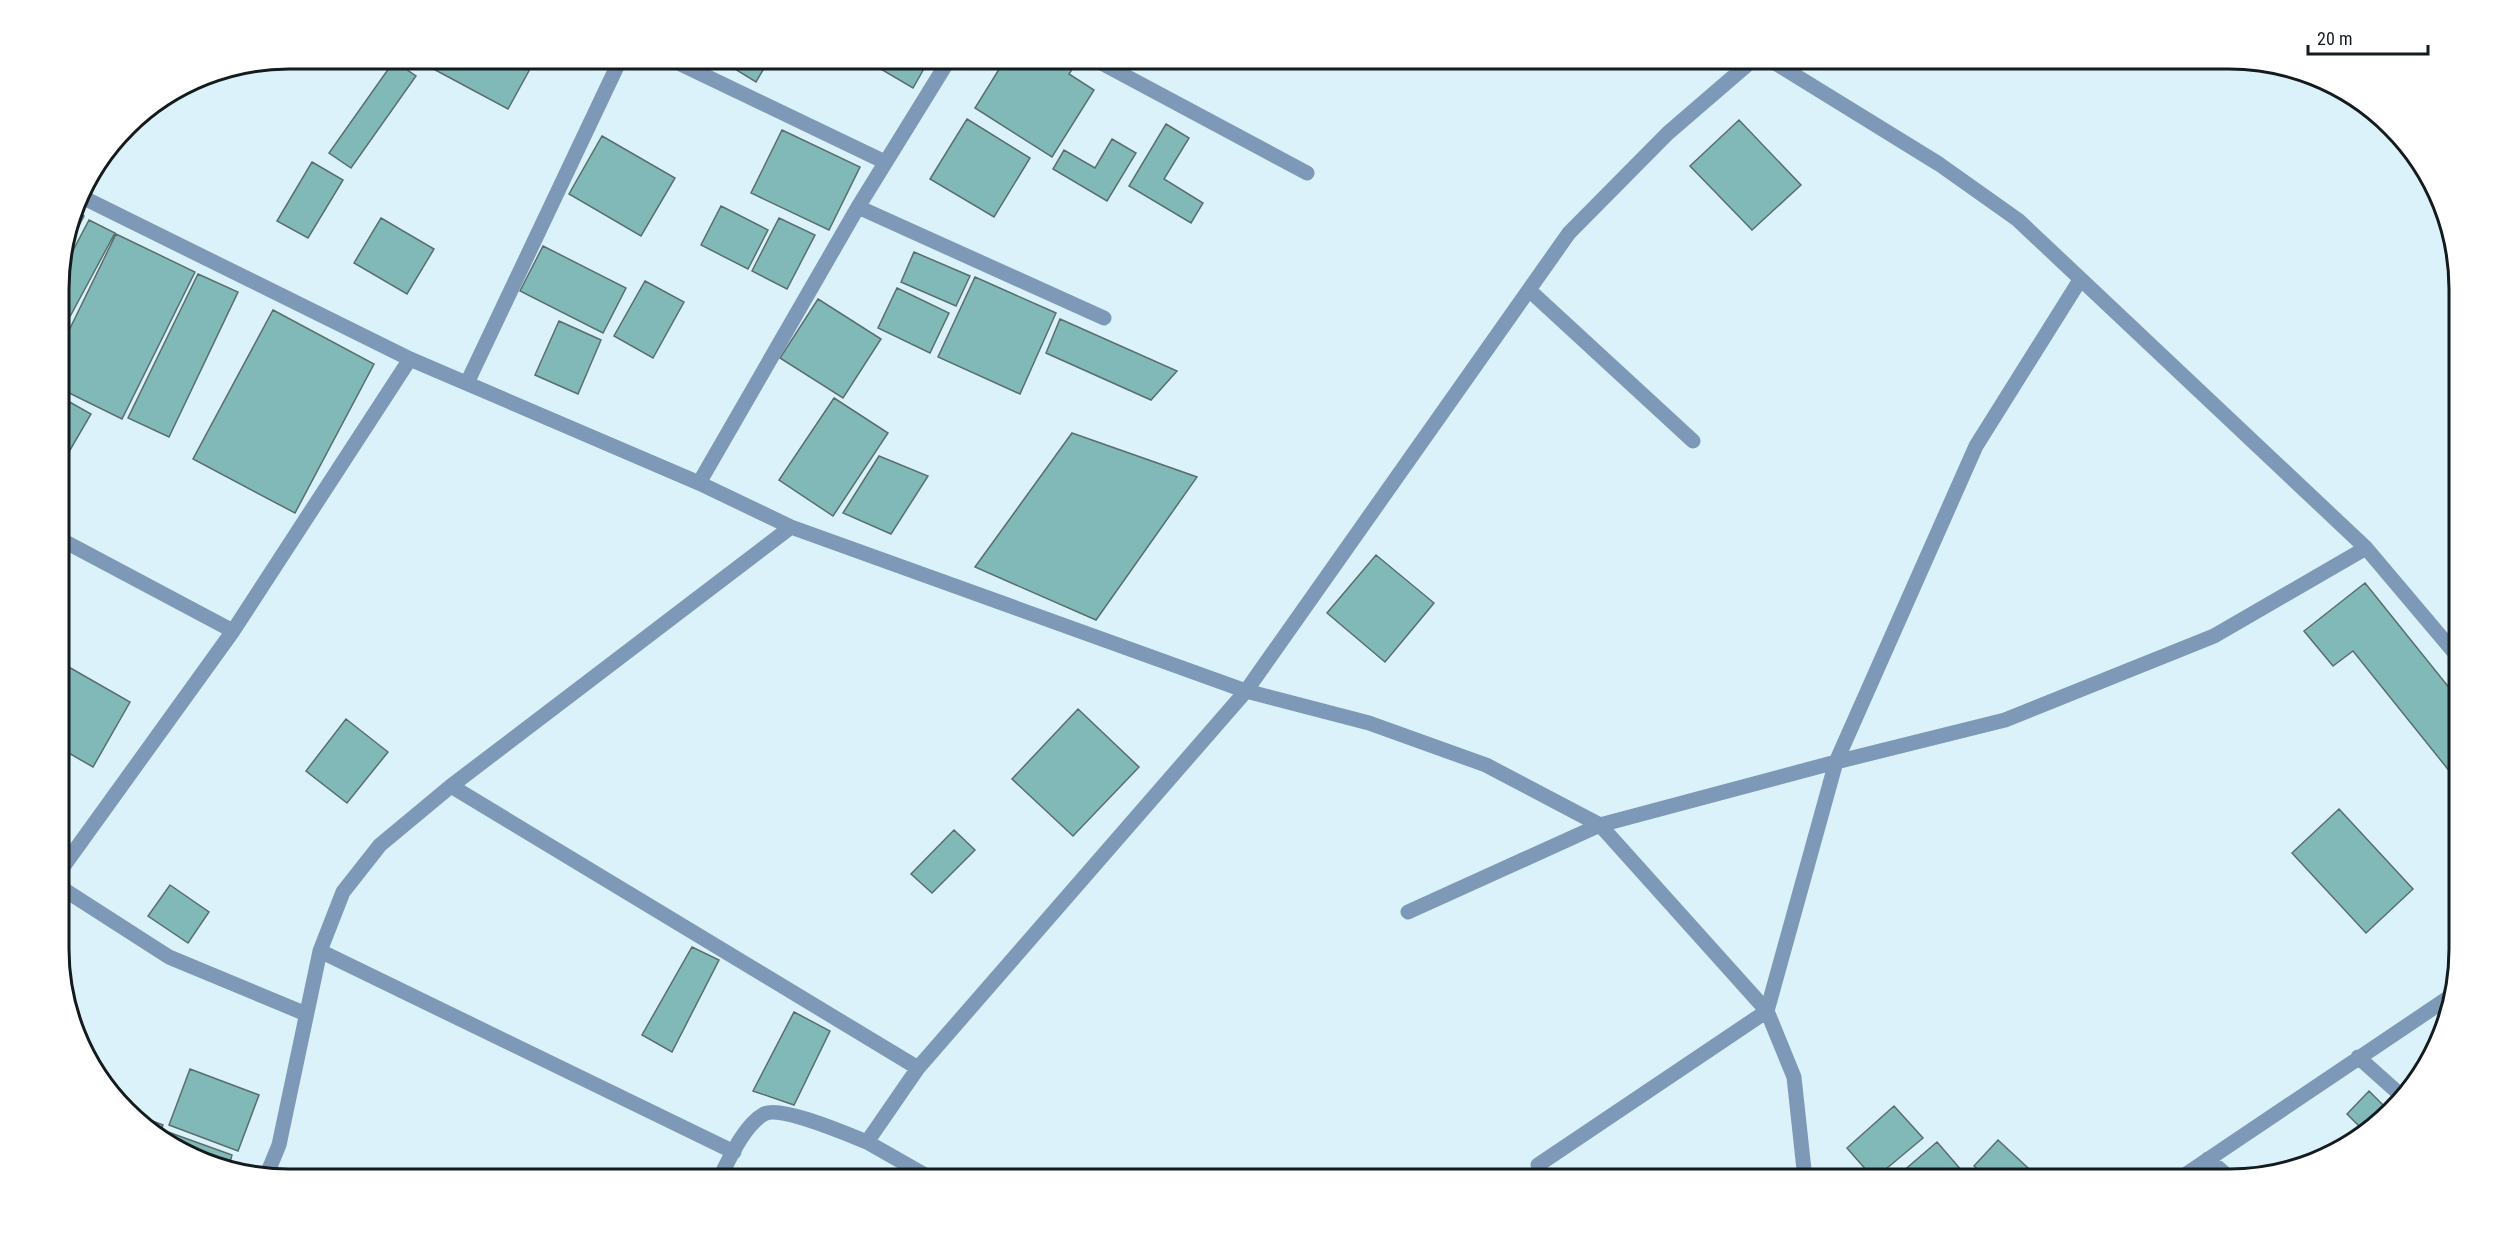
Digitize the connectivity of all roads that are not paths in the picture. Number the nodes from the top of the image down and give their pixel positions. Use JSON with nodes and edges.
{"nodes":[{"id":1,"x":616,"y":69,"type":"edge"},
{"id":2,"x":691,"y":69,"type":"edge"},
{"id":3,"x":943,"y":69,"type":"edge"},
{"id":4,"x":1113,"y":69,"type":"edge"},
{"id":5,"x":1742,"y":69,"type":"edge"},
{"id":6,"x":1785,"y":69,"type":"edge"},
{"id":7,"x":885,"y":162,"type":"junction"},
{"id":8,"x":1307,"y":173,"type":"dead end"},
{"id":9,"x":88,"y":200,"type":"edge"},
{"id":10,"x":858,"y":207,"type":"junction"},
{"id":11,"x":2080,"y":280,"type":"junction"},
{"id":12,"x":1529,"y":290,"type":"junction"},
{"id":13,"x":1104,"y":318,"type":"dead end"},
{"id":14,"x":410,"y":359,"type":"junction"},
{"id":15,"x":467,"y":383,"type":"junction"},
{"id":16,"x":1693,"y":441,"type":"dead end"},
{"id":17,"x":699,"y":483,"type":"junction"},
{"id":18,"x":792,"y":527,"type":"junction"},
{"id":19,"x":69,"y":544,"type":"edge"},
{"id":20,"x":2366,"y":548,"type":"junction"},
{"id":21,"x":233,"y":631,"type":"junction"},
{"id":22,"x":2449,"y":646,"type":"edge"},
{"id":23,"x":1246,"y":691,"type":"junction"},
{"id":24,"x":1836,"y":762,"type":"junction"},
{"id":25,"x":451,"y":786,"type":"junction"},
{"id":26,"x":1600,"y":825,"type":"junction"},
{"id":27,"x":69,"y":859,"type":"edge"},
{"id":28,"x":69,"y":893,"type":"edge"},
{"id":29,"x":1408,"y":912,"type":"dead end"},
{"id":30,"x":320,"y":951,"type":"junction"},
{"id":31,"x":2443,"y":1001,"type":"edge"},
{"id":32,"x":1767,"y":1011,"type":"junction"},
{"id":33,"x":306,"y":1014,"type":"junction"},
{"id":34,"x":2358,"y":1057,"type":"junction"},
{"id":35,"x":918,"y":1068,"type":"junction"},
{"id":36,"x":2396,"y":1091,"type":"edge"},
{"id":37,"x":867,"y":1142,"type":"junction"},
{"id":38,"x":734,"y":1152,"type":"junction"},
{"id":39,"x":2208,"y":1159,"type":"junction"},
{"id":40,"x":1538,"y":1165,"type":"dead end"},
{"id":41,"x":269,"y":1168,"type":"edge"},
{"id":42,"x":725,"y":1169,"type":"edge"},
{"id":43,"x":914,"y":1169,"type":"edge"},
{"id":44,"x":1804,"y":1169,"type":"edge"},
{"id":45,"x":2194,"y":1169,"type":"edge"},
{"id":46,"x":2220,"y":1169,"type":"edge"}],
"edges":[{"from":1,"to":15,"type":"street"},
{"from":2,"to":7,"type":"street"},
{"from":3,"to":7,"type":"street"},
{"from":4,"to":8,"type":"street"},
{"from":5,"to":12,"type":"street"},
{"from":6,"to":11,"type":"street"},
{"from":7,"to":10,"type":"street"},
{"from":9,"to":14,"type":"street"},
{"from":10,"to":13,"type":"street"},
{"from":10,"to":17,"type":"street"},
{"from":11,"to":20,"type":"street"},
{"from":11,"to":24,"type":"street"},
{"from":12,"to":16,"type":"street"},
{"from":12,"to":23,"type":"street"},
{"from":14,"to":15,"type":"street"},
{"from":14,"to":21,"type":"street"},
{"from":15,"to":17,"type":"street"},
{"from":17,"to":18,"type":"street"},
{"from":18,"to":23,"type":"street"},
{"from":18,"to":25,"type":"street"},
{"from":19,"to":21,"type":"street"},
{"from":20,"to":22,"type":"street"},
{"from":20,"to":24,"type":"street"},
{"from":21,"to":27,"type":"street"},
{"from":23,"to":26,"type":"street"},
{"from":23,"to":35,"type":"street"},
{"from":24,"to":26,"type":"street"},
{"from":24,"to":32,"type":"street"},
{"from":25,"to":30,"type":"street"},
{"from":25,"to":35,"type":"street"},
{"from":26,"to":29,"type":"street"},
{"from":26,"to":32,"type":"street"},
{"from":28,"to":33,"type":"street"},
{"from":30,"to":33,"type":"street"},
{"from":30,"to":38,"type":"street"},
{"from":31,"to":34,"type":"street"},
{"from":32,"to":40,"type":"street"},
{"from":32,"to":44,"type":"street"},
{"from":33,"to":41,"type":"street"},
{"from":34,"to":36,"type":"street"},
{"from":34,"to":39,"type":"street"},
{"from":35,"to":37,"type":"street"},
{"from":37,"to":38,"type":"street"},
{"from":37,"to":43,"type":"street"},
{"from":38,"to":42,"type":"street"},
{"from":39,"to":45,"type":"street"},
{"from":39,"to":46,"type":"street"}]}
